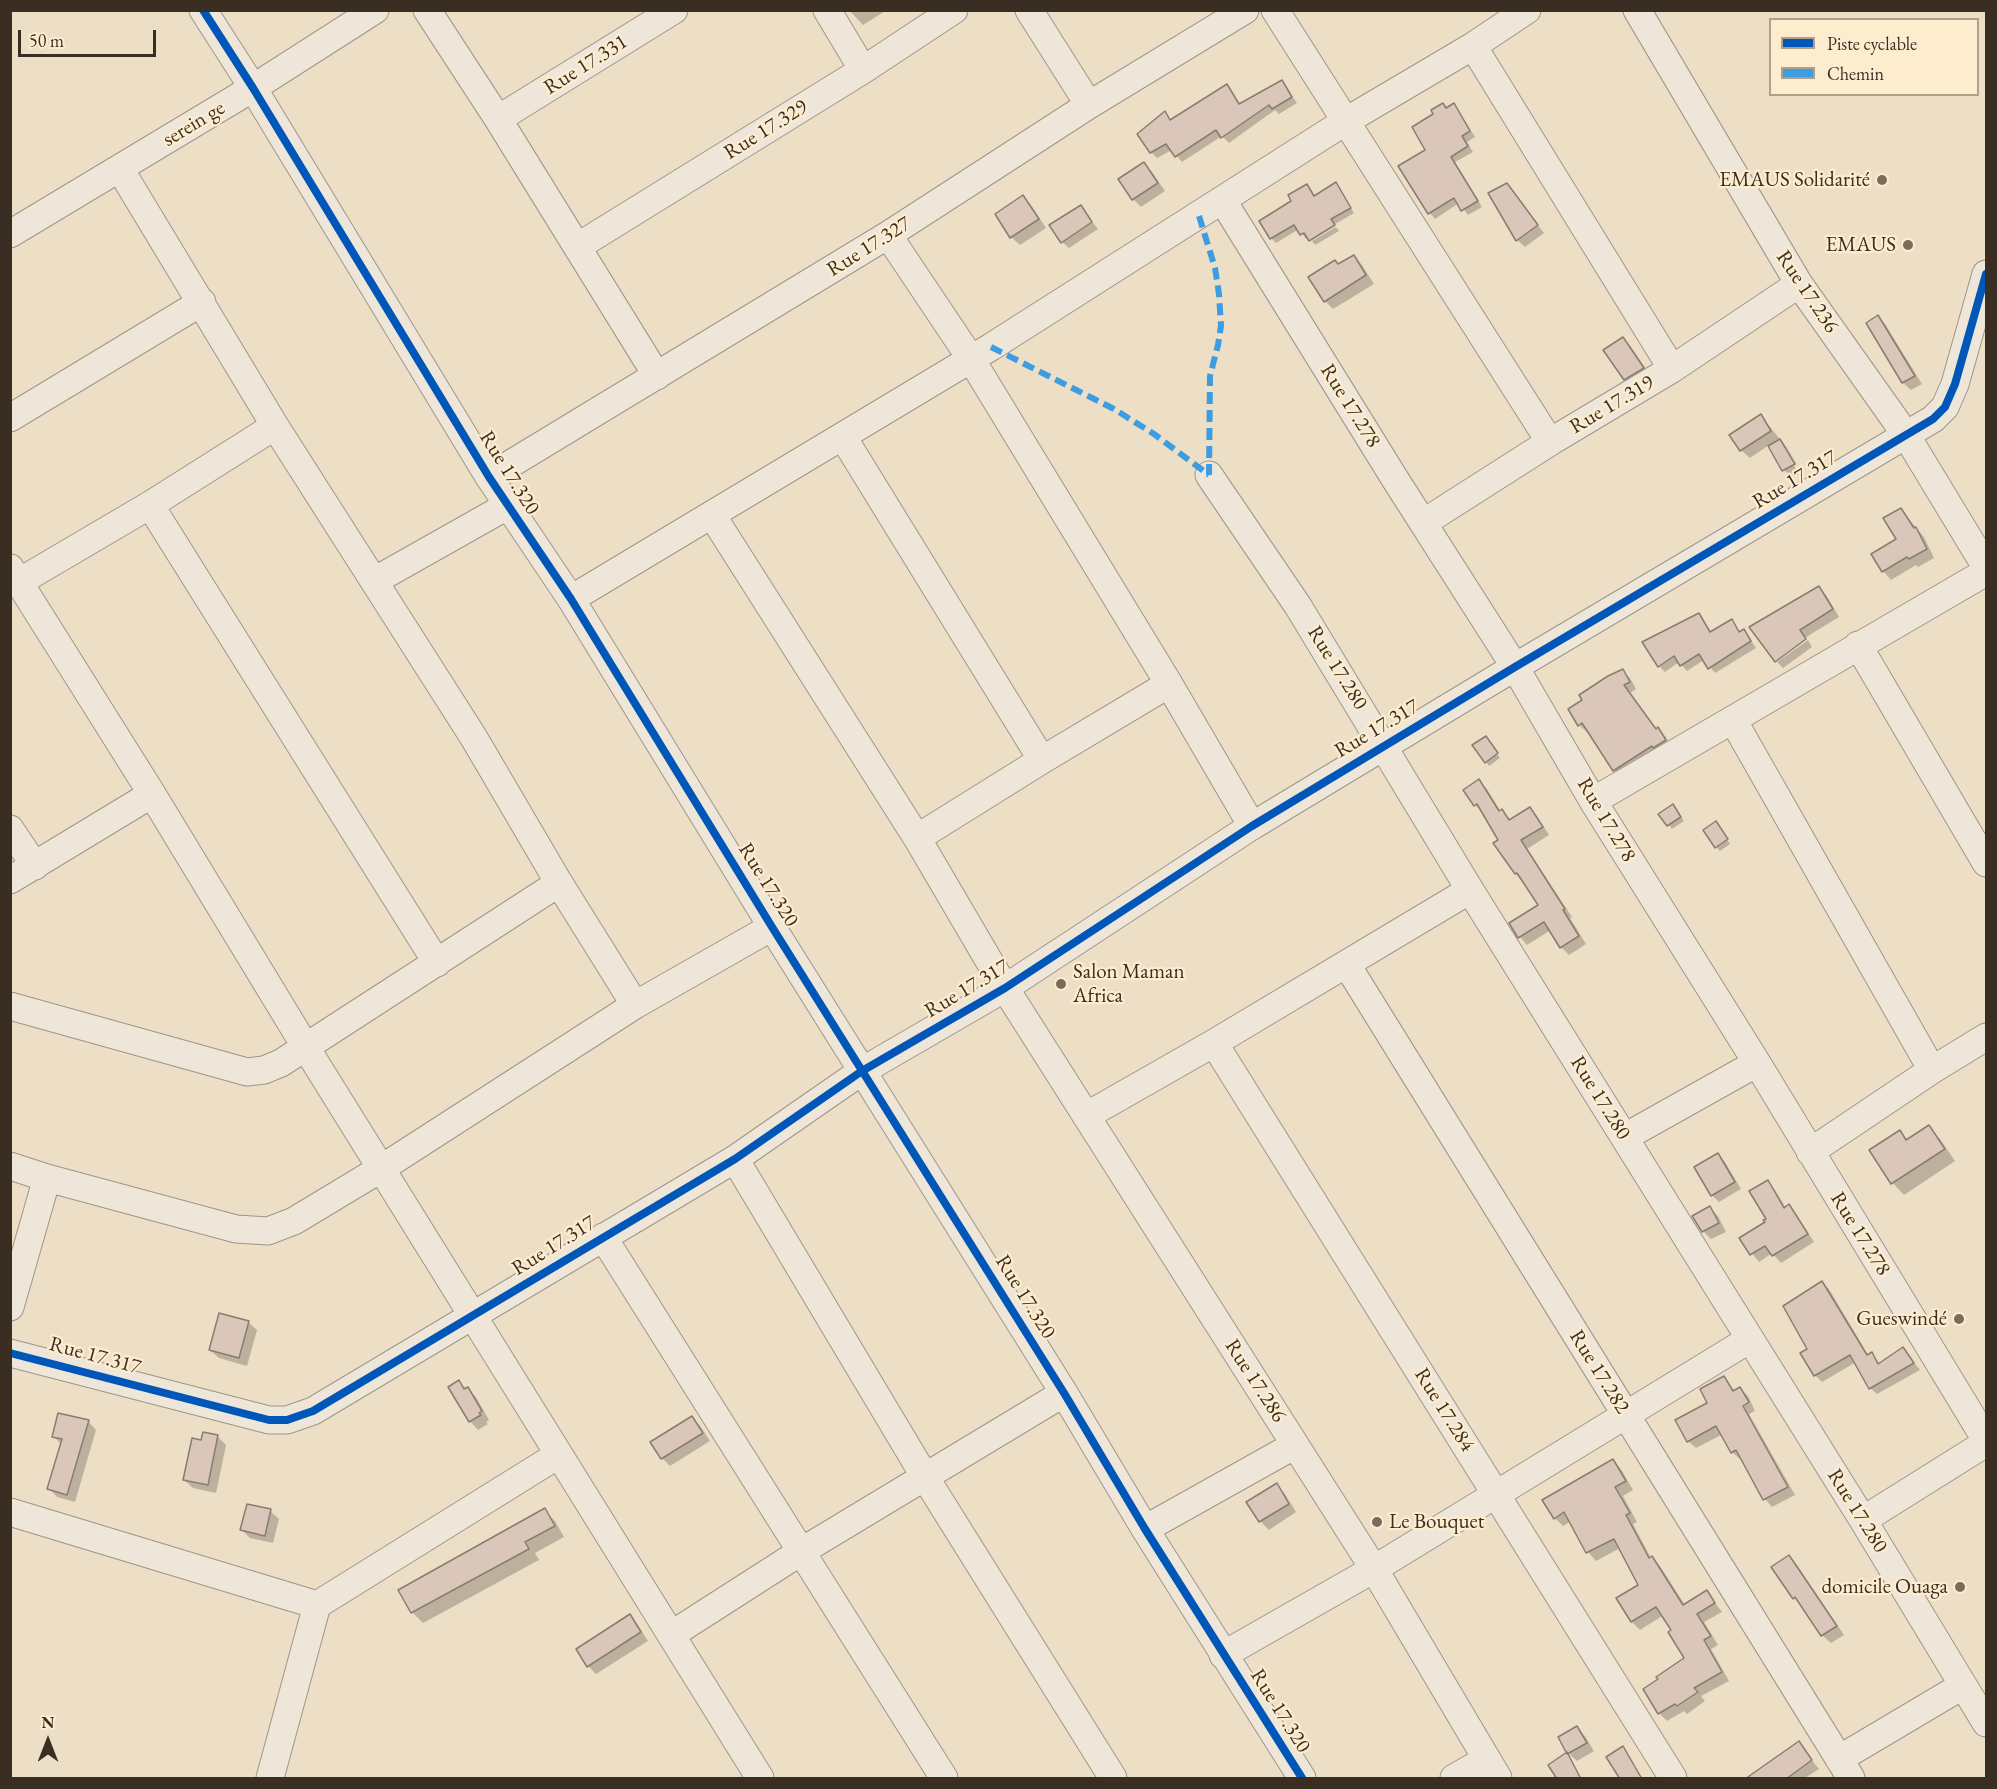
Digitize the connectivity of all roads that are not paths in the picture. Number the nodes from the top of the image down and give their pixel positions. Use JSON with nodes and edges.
{"nodes":[{"id":1,"x":203,"y":10,"type":"edge"},
{"id":2,"x":375,"y":10,"type":"edge"},
{"id":3,"x":427,"y":10,"type":"edge"},
{"id":4,"x":674,"y":10,"type":"edge"},
{"id":5,"x":827,"y":10,"type":"edge"},
{"id":6,"x":954,"y":10,"type":"edge"},
{"id":7,"x":1029,"y":10,"type":"edge"},
{"id":8,"x":1245,"y":10,"type":"edge"},
{"id":9,"x":1275,"y":10,"type":"edge"},
{"id":10,"x":1527,"y":10,"type":"edge"},
{"id":11,"x":1637,"y":10,"type":"edge"},
{"id":12,"x":1473,"y":46,"type":"junction"},
{"id":13,"x":863,"y":70,"type":"junction"},
{"id":14,"x":253,"y":88,"type":"junction"},
{"id":15,"x":1089,"y":105,"type":"junction"},
{"id":16,"x":498,"y":118,"type":"junction"},
{"id":17,"x":1346,"y":121,"type":"junction"},
{"id":18,"x":120,"y":169,"type":"junction"},
{"id":19,"x":1223,"y":201,"type":"junction"},
{"id":20,"x":10,"y":234,"type":"edge"},
{"id":21,"x":888,"y":235,"type":"junction"},
{"id":22,"x":577,"y":247,"type":"junction"},
{"id":23,"x":1986,"y":274,"type":"edge"},
{"id":24,"x":1799,"y":284,"type":"junction"},
{"id":25,"x":202,"y":302,"type":"junction"},
{"id":26,"x":971,"y":359,"type":"junction"},
{"id":27,"x":1672,"y":369,"type":"junction"},
{"id":28,"x":657,"y":376,"type":"junction"},
{"id":29,"x":10,"y":418,"type":"edge"},
{"id":30,"x":274,"y":426,"type":"junction"},
{"id":31,"x":1906,"y":435,"type":"junction"},
{"id":32,"x":843,"y":437,"type":"junction"},
{"id":33,"x":1550,"y":442,"type":"junction"},
{"id":34,"x":1209,"y":476,"type":"dead end"},
{"id":35,"x":489,"y":477,"type":"junction"},
{"id":36,"x":150,"y":505,"type":"junction"},
{"id":37,"x":507,"y":506,"type":"junction"},
{"id":38,"x":712,"y":515,"type":"junction"},
{"id":39,"x":1423,"y":523,"type":"junction"},
{"id":40,"x":1986,"y":567,"type":"edge"},
{"id":41,"x":1986,"y":573,"type":"edge"},
{"id":42,"x":15,"y":575,"type":"edge"},
{"id":43,"x":374,"y":580,"type":"junction"},
{"id":44,"x":571,"y":599,"type":"junction"},
{"id":45,"x":1858,"y":645,"type":"junction"},
{"id":46,"x":1515,"y":667,"type":"junction"},
{"id":47,"x":1170,"y":684,"type":"junction"},
{"id":48,"x":1733,"y":720,"type":"junction"},
{"id":49,"x":1384,"y":746,"type":"junction"},
{"id":50,"x":1042,"y":760,"type":"junction"},
{"id":51,"x":152,"y":794,"type":"junction"},
{"id":52,"x":1593,"y":801,"type":"junction"},
{"id":53,"x":1252,"y":826,"type":"junction"},
{"id":54,"x":10,"y":829,"type":"edge"},
{"id":55,"x":917,"y":838,"type":"junction"},
{"id":56,"x":1986,"y":863,"type":"edge"},
{"id":57,"x":34,"y":866,"type":"junction"},
{"id":58,"x":10,"y":880,"type":"edge"},
{"id":59,"x":559,"y":883,"type":"junction"},
{"id":60,"x":1470,"y":890,"type":"junction"},
{"id":61,"x":772,"y":927,"type":"junction"},
{"id":62,"x":437,"y":963,"type":"junction"},
{"id":63,"x":1347,"y":965,"type":"junction"},
{"id":64,"x":1005,"y":988,"type":"junction"},
{"id":65,"x":635,"y":1005,"type":"junction"},
{"id":66,"x":10,"y":1006,"type":"edge"},
{"id":67,"x":1986,"y":1036,"type":"edge"},
{"id":68,"x":1214,"y":1043,"type":"junction"},
{"id":69,"x":306,"y":1046,"type":"junction"},
{"id":70,"x":1757,"y":1063,"type":"junction"},
{"id":71,"x":1932,"y":1070,"type":"junction"},
{"id":72,"x":862,"y":1071,"type":"junction"},
{"id":73,"x":1086,"y":1116,"type":"junction"},
{"id":74,"x":1625,"y":1137,"type":"junction"},
{"id":75,"x":1810,"y":1152,"type":"junction"},
{"id":76,"x":735,"y":1159,"type":"junction"},
{"id":77,"x":10,"y":1166,"type":"edge"},
{"id":78,"x":381,"y":1168,"type":"junction"},
{"id":79,"x":47,"y":1178,"type":"junction"},
{"id":80,"x":603,"y":1237,"type":"junction"},
{"id":81,"x":10,"y":1307,"type":"edge"},
{"id":82,"x":473,"y":1317,"type":"junction"},
{"id":83,"x":1750,"y":1339,"type":"junction"},
{"id":84,"x":10,"y":1353,"type":"edge"},
{"id":85,"x":1064,"y":1393,"type":"junction"},
{"id":86,"x":1626,"y":1414,"type":"junction"},
{"id":87,"x":1986,"y":1441,"type":"edge"},
{"id":88,"x":1295,"y":1445,"type":"junction"},
{"id":89,"x":558,"y":1455,"type":"junction"},
{"id":90,"x":925,"y":1477,"type":"junction"},
{"id":91,"x":1497,"y":1494,"type":"junction"},
{"id":92,"x":10,"y":1512,"type":"edge"},
{"id":93,"x":1863,"y":1520,"type":"junction"},
{"id":94,"x":1145,"y":1529,"type":"junction"},
{"id":95,"x":802,"y":1551,"type":"junction"},
{"id":96,"x":1374,"y":1569,"type":"junction"},
{"id":97,"x":317,"y":1605,"type":"junction"},
{"id":98,"x":671,"y":1635,"type":"junction"},
{"id":99,"x":1223,"y":1654,"type":"junction"},
{"id":100,"x":1962,"y":1686,"type":"junction"},
{"id":101,"x":1986,"y":1722,"type":"edge"},
{"id":102,"x":1493,"y":1769,"type":"edge"},
{"id":103,"x":1845,"y":1769,"type":"edge"},
{"id":104,"x":270,"y":1779,"type":"edge"},
{"id":105,"x":760,"y":1779,"type":"edge"},
{"id":106,"x":944,"y":1779,"type":"edge"},
{"id":107,"x":1113,"y":1779,"type":"edge"},
{"id":108,"x":1302,"y":1779,"type":"edge"},
{"id":109,"x":1454,"y":1779,"type":"edge"},
{"id":110,"x":1672,"y":1779,"type":"edge"}],
"edges":[{"from":1,"to":14,"type":"street","name":"Rue 17.320"},
{"from":2,"to":14,"type":"street","name":"serein ge"},
{"from":3,"to":16,"type":"street"},
{"from":4,"to":16,"type":"street","name":"Rue 17.331"},
{"from":5,"to":13,"type":"street"},
{"from":6,"to":13,"type":"street","name":"Rue 17.329"},
{"from":7,"to":15,"type":"street"},
{"from":8,"to":15,"type":"street","name":"Rue 17.327"},
{"from":9,"to":17,"type":"street"},
{"from":10,"to":12,"type":"street"},
{"from":11,"to":24,"type":"street","name":"Rue 17.236"},
{"from":12,"to":17,"type":"street"},
{"from":12,"to":27,"type":"street"},
{"from":13,"to":22,"type":"street","name":"Rue 17.329"},
{"from":14,"to":18,"type":"street","name":"serein ge"},
{"from":14,"to":35,"type":"street","name":"Rue 17.320"},
{"from":15,"to":21,"type":"street","name":"Rue 17.327"},
{"from":16,"to":22,"type":"street"},
{"from":17,"to":19,"type":"street"},
{"from":17,"to":33,"type":"street"},
{"from":18,"to":20,"type":"street","name":"serein ge"},
{"from":18,"to":25,"type":"street"},
{"from":19,"to":26,"type":"street"},
{"from":19,"to":39,"type":"street","name":"Rue 17.278"},
{"from":21,"to":26,"type":"street"},
{"from":21,"to":28,"type":"street","name":"Rue 17.327"},
{"from":22,"to":28,"type":"street"},
{"from":23,"to":31,"type":"street","name":"Rue 17.317"},
{"from":24,"to":27,"type":"street","name":"Rue 17.319"},
{"from":24,"to":31,"type":"street","name":"Rue 17.236"},
{"from":25,"to":29,"type":"street"},
{"from":25,"to":30,"type":"street"},
{"from":26,"to":32,"type":"street"},
{"from":26,"to":47,"type":"street"},
{"from":27,"to":33,"type":"street","name":"Rue 17.319"},
{"from":28,"to":35,"type":"street","name":"Rue 17.327"},
{"from":30,"to":36,"type":"street"},
{"from":30,"to":43,"type":"street"},
{"from":31,"to":40,"type":"street","name":"Rue 17.236"},
{"from":31,"to":46,"type":"street","name":"Rue 17.317"},
{"from":32,"to":38,"type":"street"},
{"from":32,"to":50,"type":"street"},
{"from":33,"to":39,"type":"street","name":"Rue 17.319"},
{"from":34,"to":49,"type":"street","name":"Rue 17.280"},
{"from":35,"to":37,"type":"street","name":"Rue 17.320"},
{"from":36,"to":42,"type":"street"},
{"from":36,"to":62,"type":"street"},
{"from":37,"to":43,"type":"street"},
{"from":37,"to":44,"type":"street","name":"Rue 17.320"},
{"from":38,"to":44,"type":"street"},
{"from":38,"to":55,"type":"street","name":"Rue 17.286"},
{"from":39,"to":46,"type":"street","name":"Rue 17.278"},
{"from":41,"to":45,"type":"street"},
{"from":42,"to":51,"type":"street"},
{"from":43,"to":59,"type":"street"},
{"from":44,"to":61,"type":"street","name":"Rue 17.320"},
{"from":45,"to":48,"type":"street"},
{"from":45,"to":56,"type":"street"},
{"from":46,"to":49,"type":"street","name":"Rue 17.317"},
{"from":46,"to":52,"type":"street","name":"Rue 17.278"},
{"from":47,"to":50,"type":"street"},
{"from":47,"to":53,"type":"street"},
{"from":48,"to":52,"type":"street"},
{"from":48,"to":71,"type":"street"},
{"from":49,"to":53,"type":"street","name":"Rue 17.317"},
{"from":49,"to":60,"type":"street","name":"Rue 17.280"},
{"from":50,"to":55,"type":"street"},
{"from":51,"to":57,"type":"street"},
{"from":51,"to":69,"type":"street"},
{"from":52,"to":70,"type":"street","name":"Rue 17.278"},
{"from":53,"to":64,"type":"street","name":"Rue 17.317"},
{"from":54,"to":57,"type":"street"},
{"from":55,"to":64,"type":"street","name":"Rue 17.286"},
{"from":57,"to":58,"type":"street"},
{"from":59,"to":62,"type":"street"},
{"from":59,"to":65,"type":"street"},
{"from":60,"to":63,"type":"street"},
{"from":60,"to":74,"type":"street","name":"Rue 17.280"},
{"from":61,"to":65,"type":"street"},
{"from":61,"to":72,"type":"street","name":"Rue 17.320"},
{"from":62,"to":69,"type":"street"},
{"from":63,"to":68,"type":"street"},
{"from":63,"to":86,"type":"street","name":"Rue 17.282"},
{"from":64,"to":72,"type":"street","name":"Rue 17.317"},
{"from":64,"to":73,"type":"street","name":"Rue 17.286"},
{"from":65,"to":78,"type":"street"},
{"from":66,"to":69,"type":"street"},
{"from":67,"to":71,"type":"street"},
{"from":68,"to":73,"type":"street"},
{"from":68,"to":91,"type":"street","name":"Rue 17.284"},
{"from":69,"to":78,"type":"street"},
{"from":70,"to":74,"type":"street"},
{"from":70,"to":75,"type":"street","name":"Rue 17.278"},
{"from":71,"to":75,"type":"street"},
{"from":72,"to":76,"type":"street","name":"Rue 17.317"},
{"from":72,"to":85,"type":"street","name":"Rue 17.320"},
{"from":73,"to":88,"type":"street","name":"Rue 17.286"},
{"from":74,"to":83,"type":"street","name":"Rue 17.280"},
{"from":75,"to":87,"type":"street","name":"Rue 17.278"},
{"from":76,"to":80,"type":"street","name":"Rue 17.317"},
{"from":76,"to":90,"type":"street"},
{"from":77,"to":79,"type":"street"},
{"from":78,"to":79,"type":"street"},
{"from":78,"to":82,"type":"street"},
{"from":79,"to":81,"type":"street"},
{"from":80,"to":82,"type":"street","name":"Rue 17.317"},
{"from":80,"to":95,"type":"street"},
{"from":82,"to":84,"type":"street","name":"Rue 17.317"},
{"from":82,"to":89,"type":"street"},
{"from":83,"to":86,"type":"street"},
{"from":83,"to":93,"type":"street","name":"Rue 17.280"},
{"from":85,"to":90,"type":"street"},
{"from":85,"to":94,"type":"street","name":"Rue 17.320"},
{"from":86,"to":91,"type":"street"},
{"from":86,"to":103,"type":"street","name":"Rue 17.282"},
{"from":87,"to":93,"type":"street"},
{"from":88,"to":94,"type":"street"},
{"from":88,"to":96,"type":"street","name":"Rue 17.286"},
{"from":89,"to":97,"type":"street"},
{"from":89,"to":98,"type":"street"},
{"from":90,"to":95,"type":"street"},
{"from":90,"to":107,"type":"street"},
{"from":91,"to":96,"type":"street"},
{"from":91,"to":110,"type":"street","name":"Rue 17.284"},
{"from":92,"to":97,"type":"street"},
{"from":93,"to":100,"type":"street","name":"Rue 17.280"},
{"from":94,"to":99,"type":"street","name":"Rue 17.320"},
{"from":95,"to":98,"type":"street"},
{"from":95,"to":106,"type":"street"},
{"from":96,"to":99,"type":"street"},
{"from":96,"to":102,"type":"street","name":"Rue 17.286"},
{"from":97,"to":104,"type":"street"},
{"from":98,"to":105,"type":"street"},
{"from":99,"to":108,"type":"street","name":"Rue 17.320"},
{"from":100,"to":101,"type":"street","name":"Rue 17.280"},
{"from":100,"to":103,"type":"street"},
{"from":102,"to":109,"type":"street"}]}
